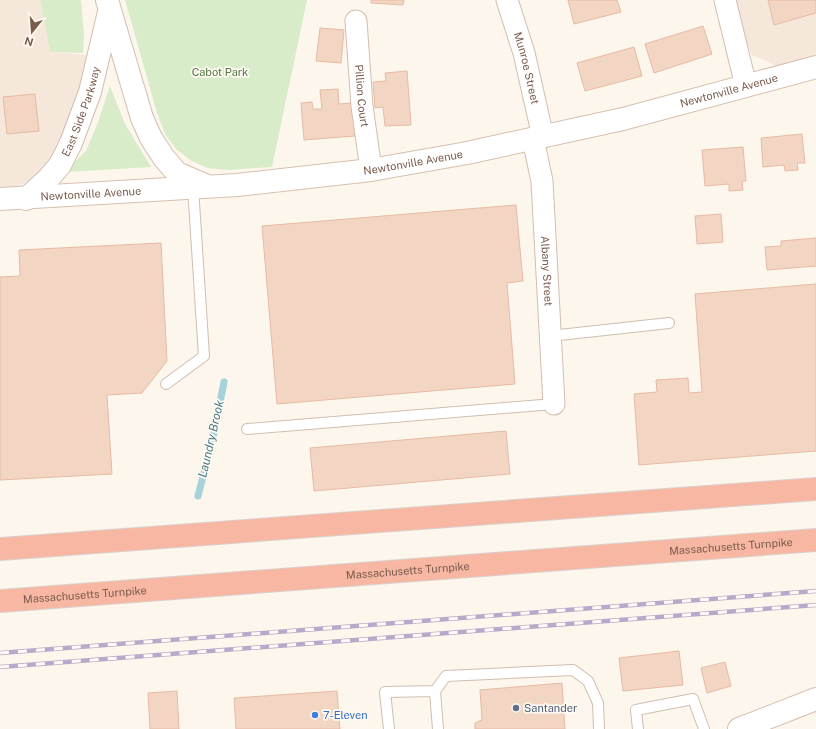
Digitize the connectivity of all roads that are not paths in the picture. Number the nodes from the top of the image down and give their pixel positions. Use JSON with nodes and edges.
{"nodes":[{"id":1,"x":507,"y":0,"type":"edge"},
{"id":2,"x":725,"y":0,"type":"edge"},
{"id":3,"x":108,"y":5,"type":"edge"},
{"id":4,"x":356,"y":21,"type":"dead end"},
{"id":5,"x":816,"y":68,"type":"edge"},
{"id":6,"x":746,"y":86,"type":"junction"},
{"id":7,"x":538,"y":138,"type":"junction"},
{"id":8,"x":371,"y":170,"type":"junction"},
{"id":9,"x":200,"y":187,"type":"junction"},
{"id":10,"x":0,"y":199,"type":"edge"},
{"id":11,"x":26,"y":199,"type":"junction"},
{"id":12,"x":669,"y":324,"type":"dead end"},
{"id":13,"x":550,"y":336,"type":"junction"},
{"id":14,"x":166,"y":384,"type":"dead end"},
{"id":15,"x":554,"y":404,"type":"joint"},
{"id":16,"x":247,"y":429,"type":"dead end"},
{"id":17,"x":816,"y":489,"type":"edge"},
{"id":18,"x":816,"y":540,"type":"edge"},
{"id":19,"x":0,"y":549,"type":"edge"},
{"id":20,"x":0,"y":601,"type":"edge"},
{"id":21,"x":435,"y":691,"type":"junction"},
{"id":22,"x":816,"y":699,"type":"edge"},
{"id":23,"x":749,"y":727,"type":"edge"},
{"id":24,"x":389,"y":729,"type":"edge"},
{"id":25,"x":438,"y":729,"type":"edge"},
{"id":26,"x":599,"y":729,"type":"edge"},
{"id":27,"x":638,"y":729,"type":"edge"},
{"id":28,"x":704,"y":729,"type":"edge"}],
"edges":[{"from":1,"to":7,"type":"street","name":"Munroe Street"},
{"from":2,"to":6,"type":"street"},
{"from":3,"to":9,"type":"main road","name":"East Side Parkway"},
{"from":3,"to":11,"type":"main road","name":"East Side Parkway"},
{"from":4,"to":8,"type":"street","name":"Pillion Court"},
{"from":5,"to":6,"type":"main road","name":"Newtonville Avenue"},
{"from":6,"to":7,"type":"main road","name":"Newtonville Avenue"},
{"from":7,"to":8,"type":"main road","name":"Newtonville Avenue"},
{"from":7,"to":13,"type":"street","name":"Albany Street"},
{"from":8,"to":9,"type":"main road","name":"Newtonville Avenue"},
{"from":9,"to":11,"type":"main road","name":"Newtonville Avenue"},
{"from":9,"to":14,"type":"lane"},
{"from":10,"to":11,"type":"main road","name":"Newtonville Avenue"},
{"from":12,"to":13,"type":"lane"},
{"from":13,"to":15,"type":"street","name":"Albany Street"},
{"from":15,"to":16,"type":"lane"},
{"from":17,"to":19,"type":"highway"},
{"from":18,"to":20,"type":"highway","name":"Massachusetts Turnpike"},
{"from":21,"to":24,"type":"lane"},
{"from":21,"to":25,"type":"lane"},
{"from":21,"to":26,"type":"lane"},
{"from":22,"to":23,"type":"main road"},
{"from":27,"to":28,"type":"lane"}]}
